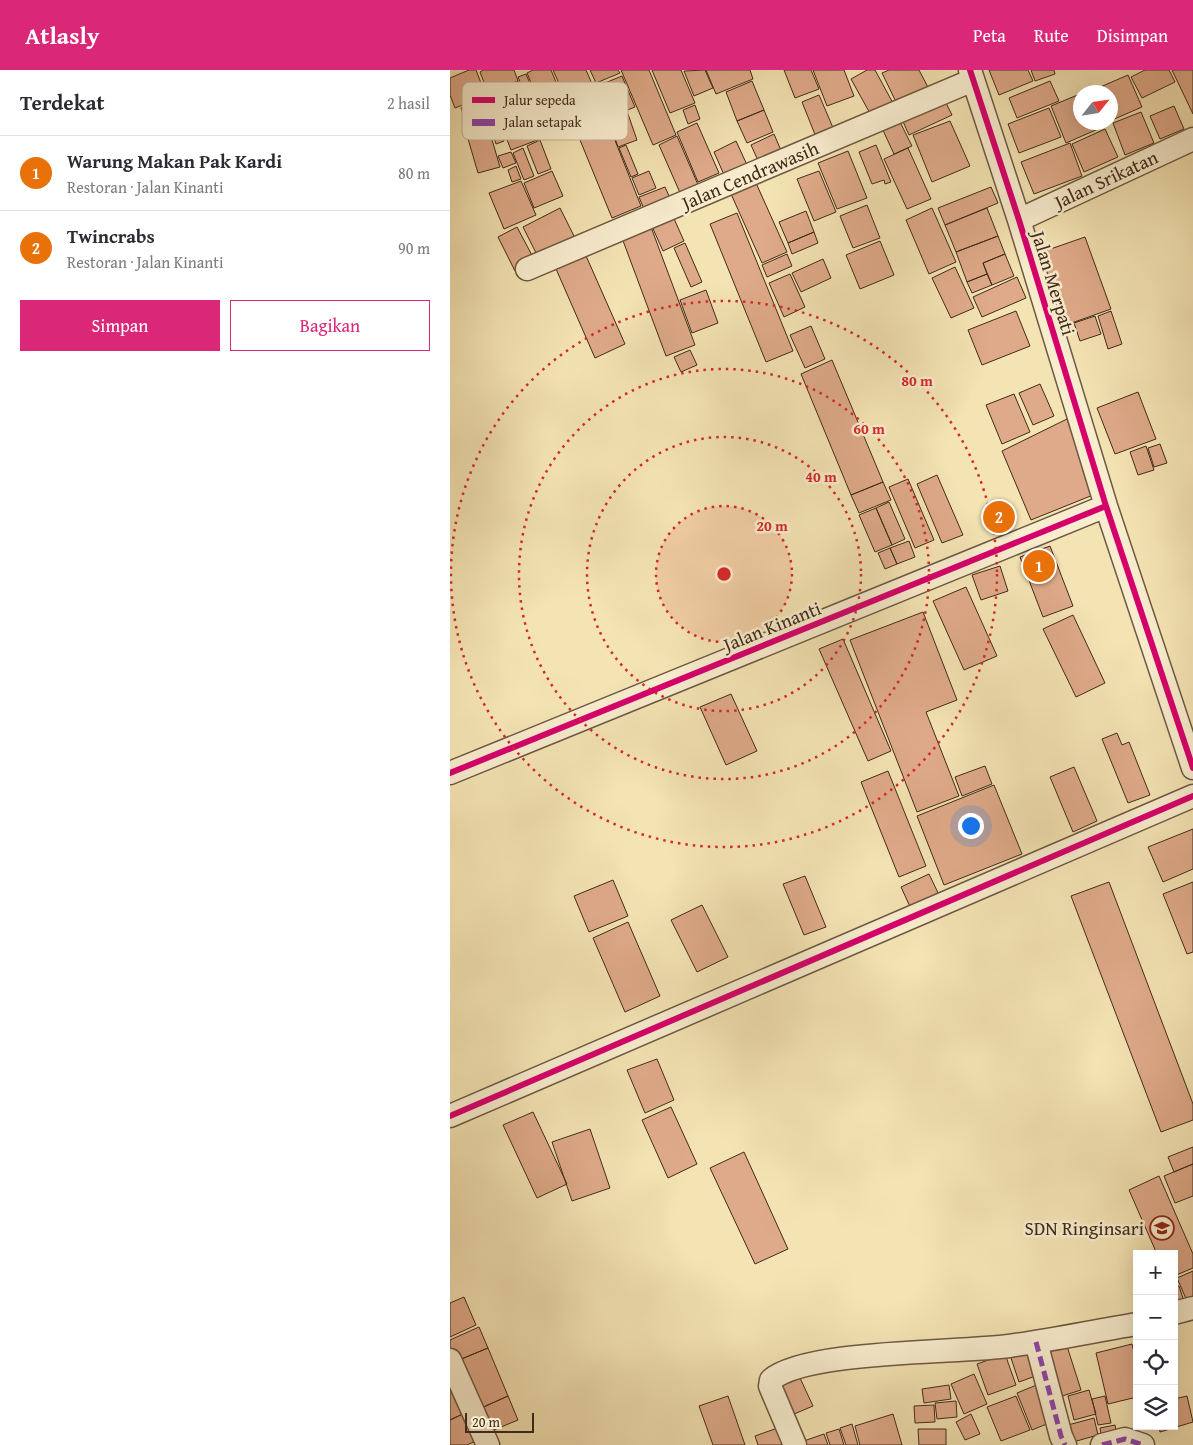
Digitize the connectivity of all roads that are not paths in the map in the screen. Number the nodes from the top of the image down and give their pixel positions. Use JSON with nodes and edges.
{"nodes":[{"id":1,"x":971,"y":75,"type":"edge"},
{"id":2,"x":1193,"y":139,"type":"edge"},
{"id":3,"x":1019,"y":220,"type":"junction"},
{"id":4,"x":527,"y":269,"type":"dead end"},
{"id":5,"x":1106,"y":506,"type":"junction"},
{"id":6,"x":1193,"y":768,"type":"edge"},
{"id":7,"x":450,"y":773,"type":"edge"},
{"id":8,"x":1193,"y":796,"type":"edge"},
{"id":9,"x":450,"y":1116,"type":"edge"},
{"id":10,"x":1193,"y":1308,"type":"edge"},
{"id":11,"x":1178,"y":1313,"type":"edge"},
{"id":12,"x":1133,"y":1325,"type":"edge"},
{"id":13,"x":1036,"y":1342,"type":"junction"},
{"id":14,"x":450,"y":1360,"type":"edge"},
{"id":15,"x":488,"y":1445,"type":"edge"},
{"id":16,"x":794,"y":1445,"type":"edge"},
{"id":17,"x":1065,"y":1445,"type":"edge"},
{"id":18,"x":1102,"y":1445,"type":"edge"},
{"id":19,"x":1143,"y":1445,"type":"edge"}],
"edges":[{"from":1,"to":3,"type":"street","name":"Jalan Merpati"},
{"from":1,"to":4,"type":"street","name":"Jalan Cendrawasih"},
{"from":2,"to":3,"type":"street","name":"Jalan Srikatan"},
{"from":3,"to":5,"type":"street","name":"Jalan Merpati"},
{"from":5,"to":6,"type":"street","name":"Jalan Merpati"},
{"from":5,"to":7,"type":"street","name":"Jalan Kinanti"},
{"from":8,"to":9,"type":"street"},
{"from":10,"to":11,"type":"street"},
{"from":12,"to":13,"type":"street"},
{"from":13,"to":16,"type":"street"},
{"from":13,"to":17,"type":"street"},
{"from":14,"to":15,"type":"street"},
{"from":18,"to":19,"type":"street"}]}
